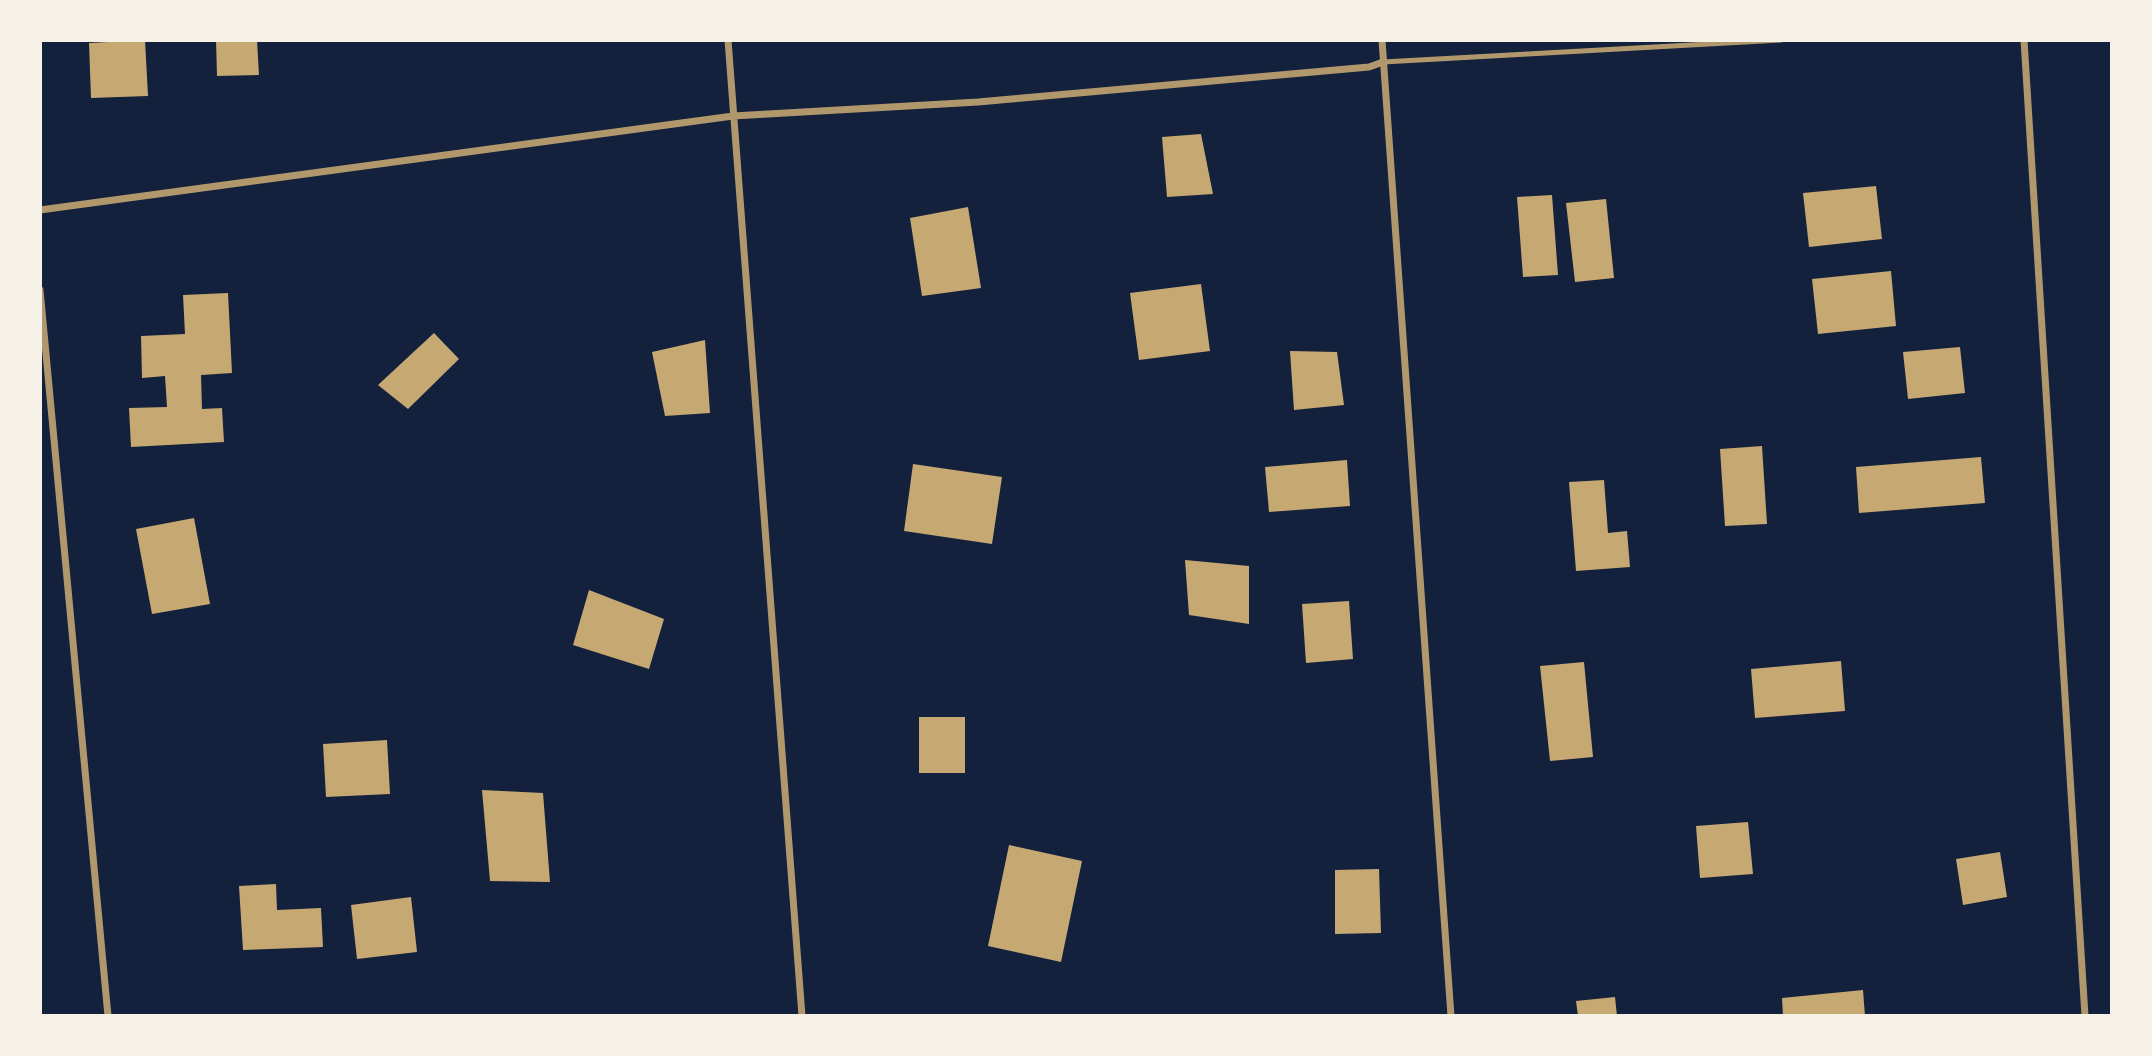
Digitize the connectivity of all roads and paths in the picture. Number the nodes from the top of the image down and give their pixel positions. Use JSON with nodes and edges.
{"nodes":[{"id":1,"x":728,"y":40,"type":"edge"},
{"id":2,"x":1382,"y":40,"type":"edge"},
{"id":3,"x":1781,"y":40,"type":"edge"},
{"id":4,"x":2024,"y":40,"type":"edge"},
{"id":5,"x":1383,"y":62,"type":"junction"},
{"id":6,"x":733,"y":116,"type":"junction"},
{"id":7,"x":40,"y":210,"type":"edge"},
{"id":8,"x":40,"y":290,"type":"edge"},
{"id":9,"x":108,"y":1016,"type":"edge"},
{"id":10,"x":802,"y":1016,"type":"edge"},
{"id":11,"x":1451,"y":1016,"type":"edge"},
{"id":12,"x":2085,"y":1016,"type":"edge"}],
"edges":[{"from":1,"to":6,"type":"street"},
{"from":2,"to":5,"type":"street"},
{"from":3,"to":5,"type":"lane"},
{"from":4,"to":12,"type":"street"},
{"from":5,"to":6,"type":"street"},
{"from":5,"to":11,"type":"street"},
{"from":6,"to":7,"type":"street"},
{"from":6,"to":10,"type":"street"},
{"from":8,"to":9,"type":"street"}]}
